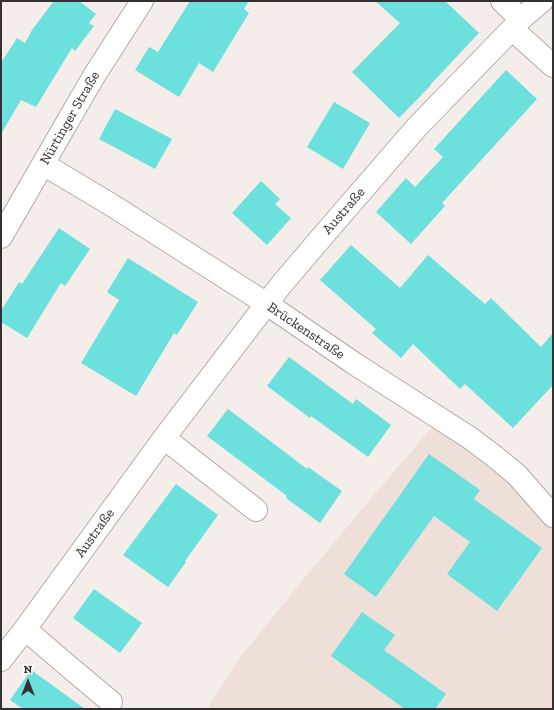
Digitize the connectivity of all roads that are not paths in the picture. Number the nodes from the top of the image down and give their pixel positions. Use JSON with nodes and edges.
{"nodes":[{"id":1,"x":142,"y":1,"type":"edge"},
{"id":2,"x":502,"y":1,"type":"edge"},
{"id":3,"x":542,"y":1,"type":"edge"},
{"id":4,"x":516,"y":24,"type":"junction"},
{"id":5,"x":553,"y":66,"type":"edge"},
{"id":6,"x":43,"y":164,"type":"junction"},
{"id":7,"x":1,"y":237,"type":"edge"},
{"id":8,"x":267,"y":304,"type":"junction"},
{"id":9,"x":164,"y":438,"type":"junction"},
{"id":10,"x":256,"y":510,"type":"dead end"},
{"id":11,"x":553,"y":516,"type":"edge"},
{"id":12,"x":25,"y":629,"type":"junction"},
{"id":13,"x":1,"y":660,"type":"edge"},
{"id":14,"x":111,"y":702,"type":"dead end"}],
"edges":[{"from":1,"to":6,"type":"street","name":"Nürtinger Straße"},
{"from":2,"to":4,"type":"street"},
{"from":3,"to":4,"type":"street","name":"Austraße"},
{"from":4,"to":5,"type":"street"},
{"from":4,"to":8,"type":"street","name":"Austraße"},
{"from":6,"to":7,"type":"street","name":"Nürtinger Straße"},
{"from":6,"to":8,"type":"street","name":"Brückenstraße"},
{"from":8,"to":9,"type":"street","name":"Austraße"},
{"from":8,"to":11,"type":"street","name":"Brückenstraße"},
{"from":9,"to":10,"type":"street"},
{"from":9,"to":12,"type":"street","name":"Austraße"},
{"from":12,"to":13,"type":"street","name":"Austraße"},
{"from":12,"to":14,"type":"street"}]}
